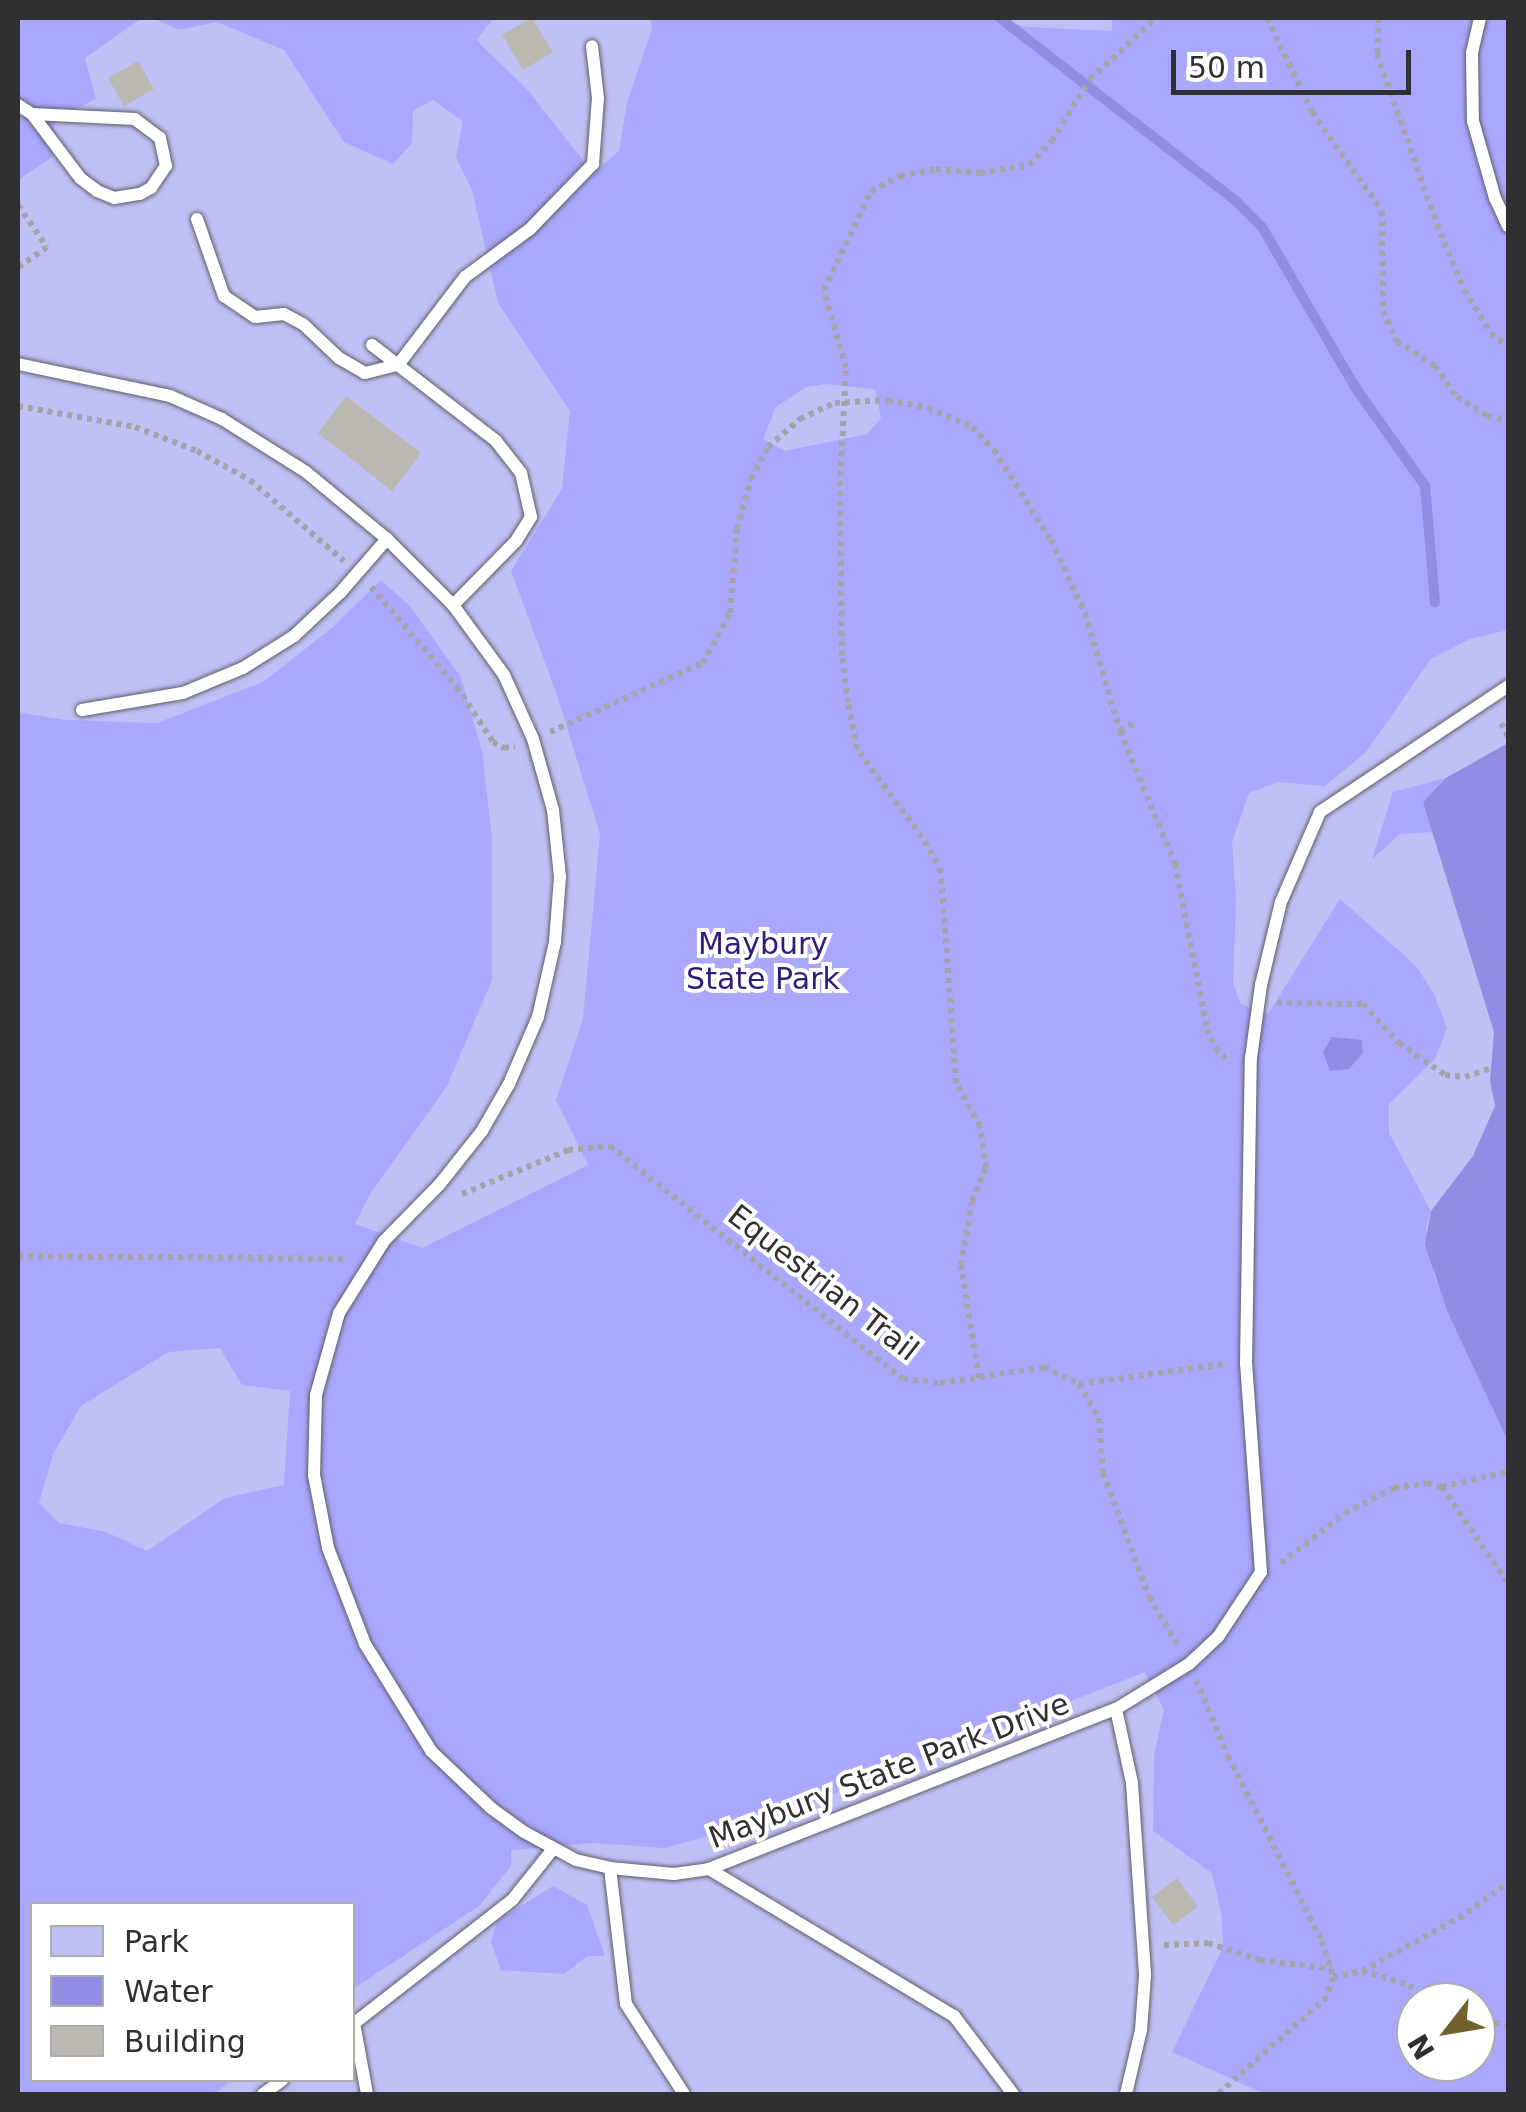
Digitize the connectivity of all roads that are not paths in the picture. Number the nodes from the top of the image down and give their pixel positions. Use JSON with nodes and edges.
{"nodes":[{"id":1,"x":1480,"y":18,"type":"edge"},
{"id":2,"x":592,"y":46,"type":"dead end"},
{"id":3,"x":18,"y":105,"type":"edge"},
{"id":4,"x":32,"y":114,"type":"junction"},
{"id":5,"x":198,"y":220,"type":"dead end"},
{"id":6,"x":1508,"y":226,"type":"edge"},
{"id":7,"x":372,"y":345,"type":"dead end"},
{"id":8,"x":18,"y":364,"type":"edge"},
{"id":9,"x":398,"y":365,"type":"junction"},
{"id":10,"x":387,"y":540,"type":"junction"},
{"id":11,"x":453,"y":606,"type":"junction"},
{"id":12,"x":1508,"y":686,"type":"edge"},
{"id":13,"x":82,"y":710,"type":"dead end"},
{"id":14,"x":1116,"y":1710,"type":"junction"},
{"id":15,"x":553,"y":1849,"type":"junction"},
{"id":16,"x":610,"y":1868,"type":"junction"},
{"id":17,"x":709,"y":1869,"type":"junction"},
{"id":18,"x":355,"y":2023,"type":"edge"},
{"id":19,"x":355,"y":2029,"type":"edge"},
{"id":20,"x":367,"y":2094,"type":"edge"},
{"id":21,"x":684,"y":2094,"type":"edge"},
{"id":22,"x":1013,"y":2094,"type":"edge"},
{"id":23,"x":1126,"y":2094,"type":"edge"}],
"edges":[{"from":1,"to":6,"type":"lane"},
{"from":2,"to":9,"type":"lane"},
{"from":3,"to":4,"type":"lane"},
{"from":4,"to":4,"type":"lane"},
{"from":5,"to":9,"type":"lane"},
{"from":7,"to":9,"type":"lane"},
{"from":8,"to":10,"type":"lane","name":"Maybury State Park Drive"},
{"from":9,"to":11,"type":"lane"},
{"from":10,"to":11,"type":"lane","name":"Maybury State Park Drive"},
{"from":10,"to":13,"type":"lane"},
{"from":11,"to":15,"type":"lane","name":"Maybury State Park Drive"},
{"from":12,"to":14,"type":"lane","name":"Maybury State Park Drive"},
{"from":14,"to":17,"type":"lane","name":"Maybury State Park Drive"},
{"from":14,"to":23,"type":"lane"},
{"from":15,"to":16,"type":"lane","name":"Maybury State Park Drive"},
{"from":15,"to":18,"type":"lane"},
{"from":16,"to":17,"type":"lane","name":"Maybury State Park Drive"},
{"from":16,"to":21,"type":"lane"},
{"from":17,"to":22,"type":"lane"},
{"from":19,"to":20,"type":"lane"}]}
